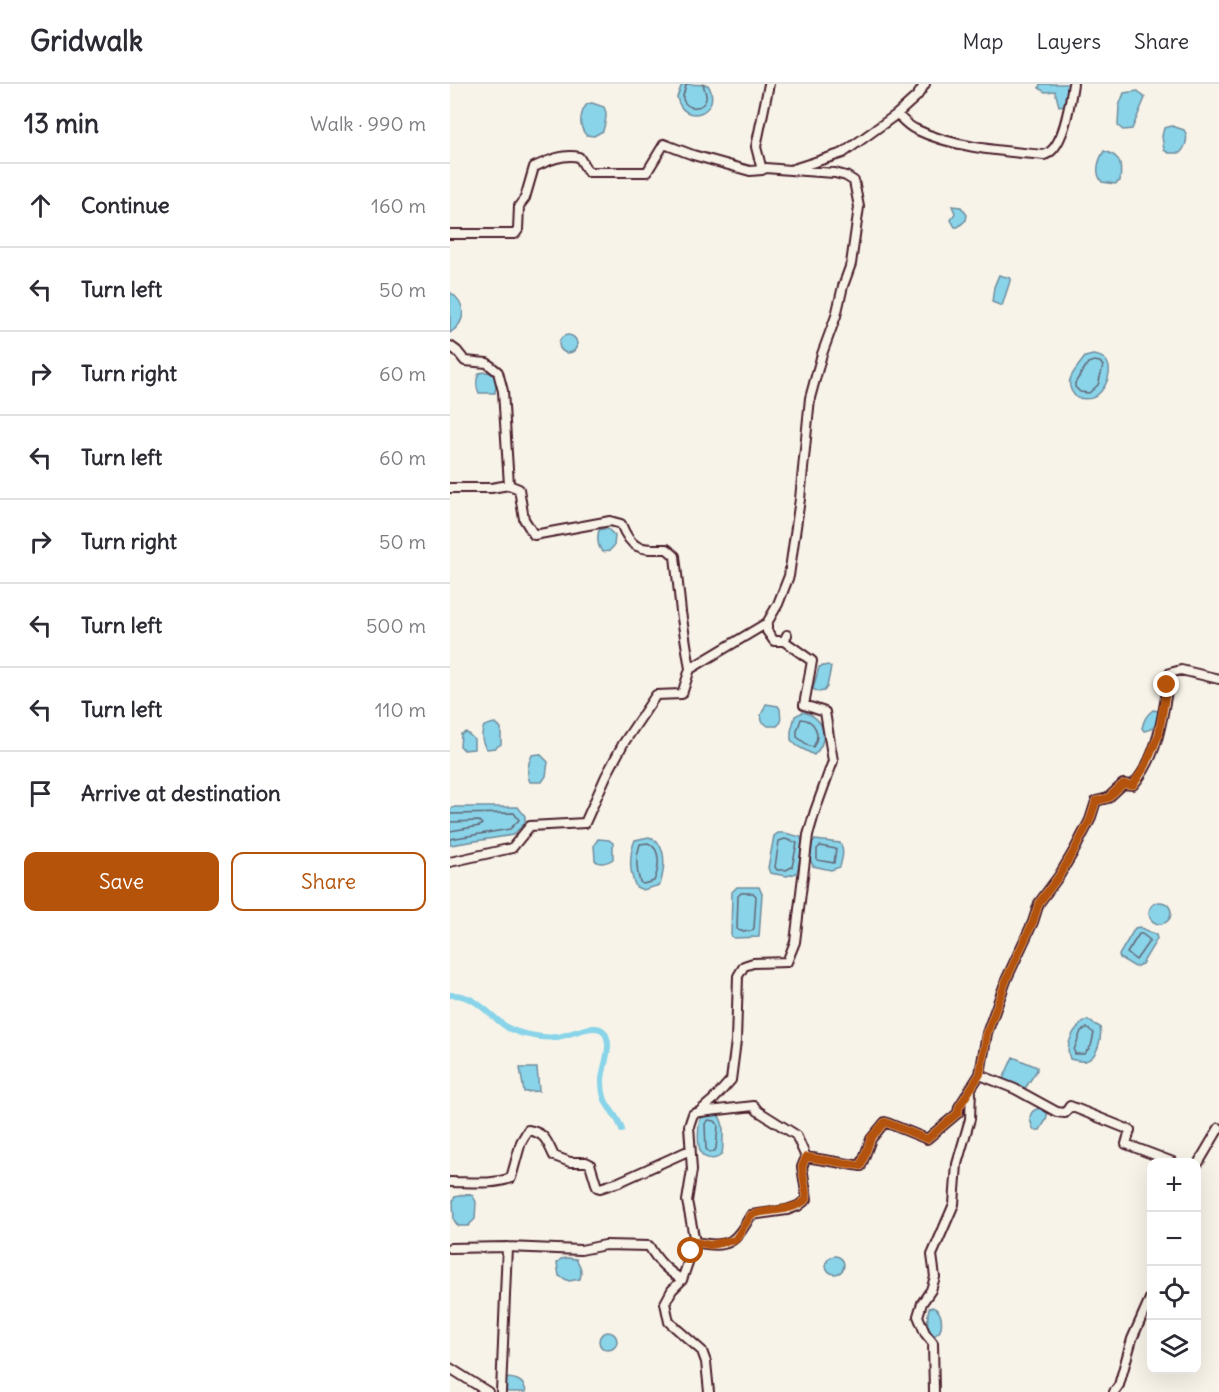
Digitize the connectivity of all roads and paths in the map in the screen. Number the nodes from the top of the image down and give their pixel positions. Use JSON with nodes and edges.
{"nodes":[{"id":1,"x":769,"y":84,"type":"edge"},
{"id":2,"x":925,"y":84,"type":"edge"},
{"id":3,"x":1073,"y":84,"type":"edge"},
{"id":4,"x":897,"y":114,"type":"junction"},
{"id":5,"x":762,"y":170,"type":"junction"},
{"id":6,"x":790,"y":170,"type":"junction"},
{"id":7,"x":450,"y":234,"type":"edge"},
{"id":8,"x":450,"y":346,"type":"edge"},
{"id":9,"x":509,"y":485,"type":"junction"},
{"id":10,"x":450,"y":488,"type":"edge"},
{"id":11,"x":767,"y":623,"type":"junction"},
{"id":12,"x":690,"y":669,"type":"junction"},
{"id":13,"x":1219,"y":679,"type":"edge"},
{"id":14,"x":450,"y":862,"type":"edge"},
{"id":15,"x":980,"y":1075,"type":"junction"},
{"id":16,"x":971,"y":1088,"type":"junction"},
{"id":17,"x":699,"y":1112,"type":"junction"},
{"id":18,"x":1219,"y":1128,"type":"edge"},
{"id":19,"x":690,"y":1150,"type":"junction"},
{"id":20,"x":806,"y":1157,"type":"junction"},
{"id":21,"x":1163,"y":1158,"type":"edge"},
{"id":22,"x":1201,"y":1160,"type":"edge"},
{"id":23,"x":450,"y":1182,"type":"edge"},
{"id":24,"x":695,"y":1242,"type":"junction"},
{"id":25,"x":507,"y":1247,"type":"junction"},
{"id":26,"x":450,"y":1248,"type":"edge"},
{"id":27,"x":682,"y":1280,"type":"junction"},
{"id":28,"x":1147,"y":1305,"type":"edge"},
{"id":29,"x":450,"y":1368,"type":"edge"},
{"id":30,"x":489,"y":1392,"type":"edge"},
{"id":31,"x":501,"y":1392,"type":"edge"},
{"id":32,"x":709,"y":1392,"type":"edge"},
{"id":33,"x":934,"y":1392,"type":"edge"},
{"id":34,"x":1114,"y":1392,"type":"edge"}],
"edges":[{"from":1,"to":5,"type":"street"},
{"from":2,"to":4,"type":"street"},
{"from":3,"to":4,"type":"street"},
{"from":4,"to":6,"type":"street"},
{"from":5,"to":6,"type":"street"},
{"from":5,"to":7,"type":"street"},
{"from":6,"to":11,"type":"street"},
{"from":8,"to":9,"type":"street"},
{"from":9,"to":10,"type":"street"},
{"from":9,"to":12,"type":"street"},
{"from":11,"to":12,"type":"street"},
{"from":11,"to":17,"type":"street"},
{"from":12,"to":14,"type":"street"},
{"from":13,"to":15,"type":"street"},
{"from":15,"to":16,"type":"street"},
{"from":15,"to":21,"type":"street"},
{"from":16,"to":20,"type":"street"},
{"from":16,"to":33,"type":"street"},
{"from":17,"to":19,"type":"street"},
{"from":17,"to":20,"type":"street"},
{"from":18,"to":22,"type":"street"},
{"from":19,"to":23,"type":"street"},
{"from":19,"to":24,"type":"street"},
{"from":20,"to":24,"type":"street"},
{"from":24,"to":27,"type":"street"},
{"from":25,"to":26,"type":"street"},
{"from":25,"to":27,"type":"street"},
{"from":25,"to":31,"type":"street"},
{"from":27,"to":32,"type":"street"},
{"from":28,"to":34,"type":"street"},
{"from":29,"to":30,"type":"street"}]}
